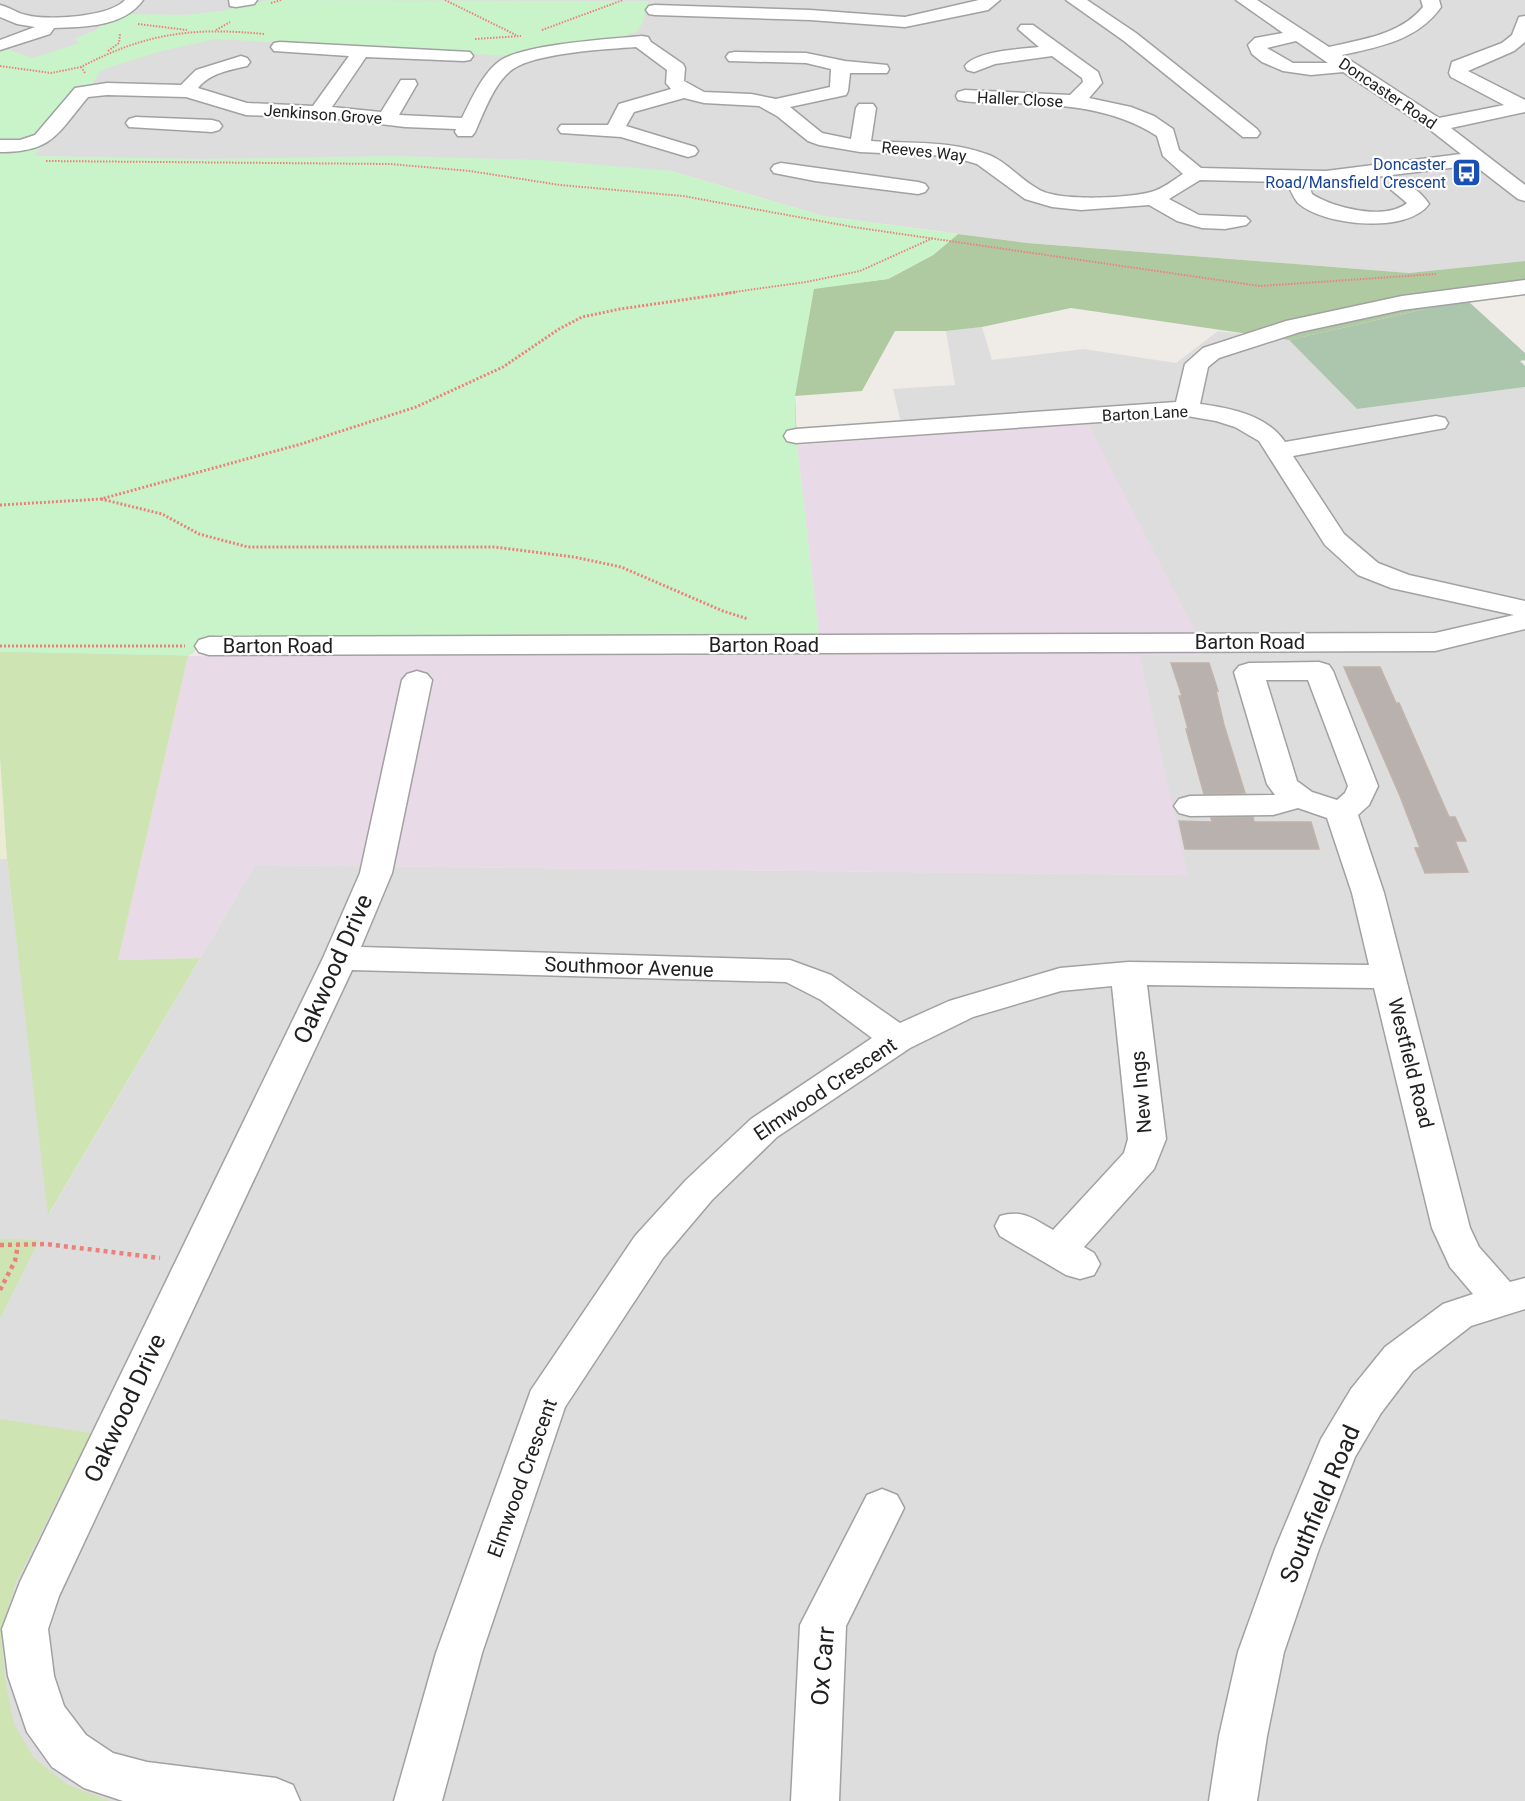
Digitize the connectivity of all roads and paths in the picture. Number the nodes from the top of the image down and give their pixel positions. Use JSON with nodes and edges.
{"nodes":[{"id":1,"x":134,"y":0,"type":"edge"},
{"id":2,"x":445,"y":0,"type":"edge"},
{"id":3,"x":623,"y":0,"type":"edge"},
{"id":4,"x":875,"y":0,"type":"edge"},
{"id":5,"x":991,"y":0,"type":"edge"},
{"id":6,"x":1075,"y":0,"type":"edge"},
{"id":7,"x":1245,"y":0,"type":"edge"},
{"id":8,"x":1430,"y":0,"type":"edge"},
{"id":9,"x":655,"y":5,"type":"edge"},
{"id":10,"x":0,"y":10,"type":"edge"},
{"id":11,"x":50,"y":21,"type":"junction"},
{"id":12,"x":1525,"y":21,"type":"edge"},
{"id":13,"x":874,"y":22,"type":"junction"},
{"id":14,"x":138,"y":24,"type":"dead end"},
{"id":15,"x":1027,"y":29,"type":"dead end"},
{"id":16,"x":193,"y":30,"type":"dead end"},
{"id":17,"x":535,"y":33,"type":"dead end"},
{"id":18,"x":516,"y":35,"type":"junction"},
{"id":19,"x":1299,"y":35,"type":"junction"},
{"id":20,"x":524,"y":37,"type":"dead end"},
{"id":21,"x":473,"y":39,"type":"dead end"},
{"id":22,"x":642,"y":41,"type":"junction"},
{"id":23,"x":2,"y":45,"type":"dead end"},
{"id":24,"x":280,"y":47,"type":"dead end"},
{"id":25,"x":1054,"y":50,"type":"junction"},
{"id":26,"x":361,"y":51,"type":"junction"},
{"id":27,"x":1328,"y":53,"type":"junction"},
{"id":28,"x":464,"y":56,"type":"dead end"},
{"id":29,"x":735,"y":57,"type":"dead end"},
{"id":30,"x":241,"y":62,"type":"dead end"},
{"id":31,"x":0,"y":66,"type":"edge"},
{"id":32,"x":841,"y":66,"type":"junction"},
{"id":33,"x":974,"y":66,"type":"dead end"},
{"id":34,"x":1347,"y":66,"type":"junction"},
{"id":35,"x":81,"y":67,"type":"dead end"},
{"id":36,"x":880,"y":69,"type":"dead end"},
{"id":37,"x":408,"y":84,"type":"dead end"},
{"id":38,"x":189,"y":88,"type":"junction"},
{"id":39,"x":683,"y":92,"type":"junction"},
{"id":40,"x":965,"y":96,"type":"dead end"},
{"id":41,"x":1074,"y":102,"type":"junction"},
{"id":42,"x":225,"y":104,"type":"junction"},
{"id":43,"x":775,"y":105,"type":"junction"},
{"id":44,"x":1523,"y":106,"type":"edge"},
{"id":45,"x":866,"y":108,"type":"dead end"},
{"id":46,"x":295,"y":111,"type":"junction"},
{"id":47,"x":319,"y":112,"type":"junction"},
{"id":48,"x":356,"y":115,"type":"junction"},
{"id":49,"x":387,"y":119,"type":"junction"},
{"id":50,"x":136,"y":123,"type":"dead end"},
{"id":51,"x":1436,"y":125,"type":"junction"},
{"id":52,"x":212,"y":126,"type":"junction"},
{"id":53,"x":568,"y":129,"type":"dead end"},
{"id":54,"x":614,"y":131,"type":"junction"},
{"id":55,"x":1250,"y":133,"type":"dead end"},
{"id":56,"x":202,"y":143,"type":"dead end"},
{"id":57,"x":860,"y":145,"type":"junction"},
{"id":58,"x":0,"y":146,"type":"edge"},
{"id":59,"x":882,"y":146,"type":"junction"},
{"id":60,"x":690,"y":150,"type":"dead end"},
{"id":61,"x":1479,"y":158,"type":"junction"},
{"id":62,"x":43,"y":161,"type":"dead end"},
{"id":63,"x":782,"y":169,"type":"dead end"},
{"id":64,"x":1196,"y":174,"type":"junction"},
{"id":65,"x":1296,"y":177,"type":"junction"},
{"id":66,"x":875,"y":181,"type":"junction"},
{"id":67,"x":1398,"y":187,"type":"dead end"},
{"id":68,"x":918,"y":188,"type":"dead end"},
{"id":69,"x":1525,"y":195,"type":"edge"},
{"id":70,"x":1441,"y":196,"type":"dead end"},
{"id":71,"x":1153,"y":198,"type":"junction"},
{"id":72,"x":1416,"y":200,"type":"junction"},
{"id":73,"x":1239,"y":221,"type":"dead end"},
{"id":74,"x":934,"y":237,"type":"junction"},
{"id":75,"x":1443,"y":274,"type":"dead end"},
{"id":76,"x":1525,"y":287,"type":"edge"},
{"id":77,"x":1187,"y":410,"type":"junction"},
{"id":78,"x":1436,"y":423,"type":"dead end"},
{"id":79,"x":796,"y":436,"type":"dead end"},
{"id":80,"x":1278,"y":451,"type":"junction"},
{"id":81,"x":101,"y":499,"type":"junction"},
{"id":82,"x":0,"y":505,"type":"edge"},
{"id":83,"x":1525,"y":609,"type":"edge"},
{"id":84,"x":1525,"y":621,"type":"edge"},
{"id":85,"x":756,"y":622,"type":"dead end"},
{"id":86,"x":0,"y":646,"type":"edge"},
{"id":87,"x":208,"y":646,"type":"joint"},
{"id":88,"x":417,"y":680,"type":"dead end"},
{"id":89,"x":1300,"y":798,"type":"junction"},
{"id":90,"x":1190,"y":806,"type":"dead end"},
{"id":91,"x":1341,"y":812,"type":"junction"},
{"id":92,"x":340,"y":958,"type":"junction"},
{"id":93,"x":1128,"y":973,"type":"junction"},
{"id":94,"x":1390,"y":977,"type":"junction"},
{"id":95,"x":897,"y":1039,"type":"junction"},
{"id":96,"x":1014,"y":1226,"type":"dead end"},
{"id":97,"x":0,"y":1245,"type":"edge"},
{"id":98,"x":18,"y":1245,"type":"junction"},
{"id":99,"x":195,"y":1262,"type":"junction"},
{"id":100,"x":0,"y":1290,"type":"edge"},
{"id":101,"x":1514,"y":1297,"type":"edge"},
{"id":102,"x":882,"y":1508,"type":"dead end"},
{"id":103,"x":276,"y":1801,"type":"edge"},
{"id":104,"x":418,"y":1801,"type":"edge"},
{"id":105,"x":815,"y":1801,"type":"edge"},
{"id":106,"x":1233,"y":1801,"type":"edge"}],
"edges":[{"from":1,"to":11,"type":"street"},
{"from":2,"to":18,"type":"path"},
{"from":3,"to":17,"type":"path"},
{"from":4,"to":13,"type":"street"},
{"from":5,"to":13,"type":"street"},
{"from":6,"to":55,"type":"street"},
{"from":7,"to":19,"type":"street","name":"Doncaster Road"},
{"from":8,"to":27,"type":"street"},
{"from":9,"to":13,"type":"street"},
{"from":9,"to":22,"type":"street"},
{"from":10,"to":11,"type":"street"},
{"from":11,"to":23,"type":"street"},
{"from":12,"to":44,"type":"street"},
{"from":14,"to":16,"type":"path"},
{"from":15,"to":25,"type":"street","name":"Haller Close"},
{"from":18,"to":20,"type":"path"},
{"from":18,"to":21,"type":"path"},
{"from":19,"to":27,"type":"street","name":"Doncaster Road"},
{"from":19,"to":34,"type":"street"},
{"from":22,"to":39,"type":"street"},
{"from":22,"to":49,"type":"street","name":"Jenkinson Grove"},
{"from":24,"to":26,"type":"street"},
{"from":25,"to":33,"type":"street"},
{"from":25,"to":41,"type":"street","name":"Haller Close"},
{"from":26,"to":28,"type":"street"},
{"from":26,"to":47,"type":"street"},
{"from":27,"to":34,"type":"street","name":"Doncaster Road"},
{"from":29,"to":32,"type":"street"},
{"from":30,"to":38,"type":"street"},
{"from":31,"to":35,"type":"path"},
{"from":32,"to":36,"type":"street"},
{"from":32,"to":43,"type":"street"},
{"from":34,"to":51,"type":"street","name":"Doncaster Road"},
{"from":37,"to":49,"type":"street"},
{"from":38,"to":42,"type":"street","name":"Jenkinson Grove"},
{"from":38,"to":58,"type":"street","name":"Jenkinson Grove"},
{"from":39,"to":43,"type":"street","name":"Reeves Way"},
{"from":39,"to":54,"type":"street"},
{"from":40,"to":41,"type":"street","name":"Haller Close"},
{"from":41,"to":64,"type":"street","name":"Haller Close"},
{"from":42,"to":46,"type":"street","name":"Jenkinson Grove"},
{"from":42,"to":52,"type":"street"},
{"from":43,"to":57,"type":"street","name":"Reeves Way"},
{"from":44,"to":51,"type":"street"},
{"from":45,"to":57,"type":"street"},
{"from":46,"to":47,"type":"street","name":"Jenkinson Grove"},
{"from":46,"to":48,"type":"street"},
{"from":47,"to":48,"type":"street","name":"Jenkinson Grove"},
{"from":48,"to":49,"type":"street","name":"Jenkinson Grove"},
{"from":50,"to":52,"type":"street"},
{"from":51,"to":61,"type":"street","name":"Doncaster Road"},
{"from":52,"to":56,"type":"street"},
{"from":53,"to":54,"type":"street"},
{"from":54,"to":60,"type":"street"},
{"from":57,"to":59,"type":"street","name":"Reeves Way"},
{"from":59,"to":66,"type":"street"},
{"from":59,"to":71,"type":"street","name":"Reeves Way"},
{"from":61,"to":65,"type":"street"},
{"from":61,"to":69,"type":"street","name":"Doncaster Road"},
{"from":62,"to":74,"type":"path"},
{"from":63,"to":66,"type":"street"},
{"from":64,"to":65,"type":"street"},
{"from":64,"to":71,"type":"street","name":"Reeves Way"},
{"from":65,"to":72,"type":"street"},
{"from":66,"to":68,"type":"street"},
{"from":67,"to":72,"type":"street"},
{"from":70,"to":72,"type":"street"},
{"from":71,"to":73,"type":"street"},
{"from":74,"to":75,"type":"path"},
{"from":74,"to":81,"type":"path"},
{"from":76,"to":77,"type":"street"},
{"from":77,"to":79,"type":"street","name":"Barton Lane"},
{"from":77,"to":80,"type":"street","name":"Barton Lane"},
{"from":78,"to":80,"type":"street"},
{"from":80,"to":83,"type":"street","name":"Barton Lane"},
{"from":81,"to":82,"type":"path"},
{"from":81,"to":85,"type":"path"},
{"from":84,"to":87,"type":"street","name":"Barton Road"},
{"from":86,"to":87,"type":"path","name":"Barton Road"},
{"from":88,"to":92,"type":"street","name":"Oakwood Drive"},
{"from":89,"to":90,"type":"street"},
{"from":89,"to":91,"type":"street"},
{"from":89,"to":91,"type":"street"},
{"from":91,"to":94,"type":"street","name":"Westfield Road"},
{"from":92,"to":95,"type":"street","name":"Southmoor Avenue"},
{"from":92,"to":99,"type":"street","name":"Oakwood Drive"},
{"from":93,"to":94,"type":"street","name":"Elmwood Crescent"},
{"from":93,"to":95,"type":"street","name":"Elmwood Crescent"},
{"from":93,"to":96,"type":"street","name":"New Ings"},
{"from":94,"to":101,"type":"street","name":"Westfield Road"},
{"from":95,"to":104,"type":"street","name":"Elmwood Crescent"},
{"from":97,"to":98,"type":"path"},
{"from":98,"to":99,"type":"path"},
{"from":98,"to":100,"type":"path"},
{"from":99,"to":103,"type":"street","name":"Oakwood Drive"},
{"from":101,"to":106,"type":"street","name":"Southfield Road"},
{"from":102,"to":105,"type":"street","name":"Ox Carr"}]}
